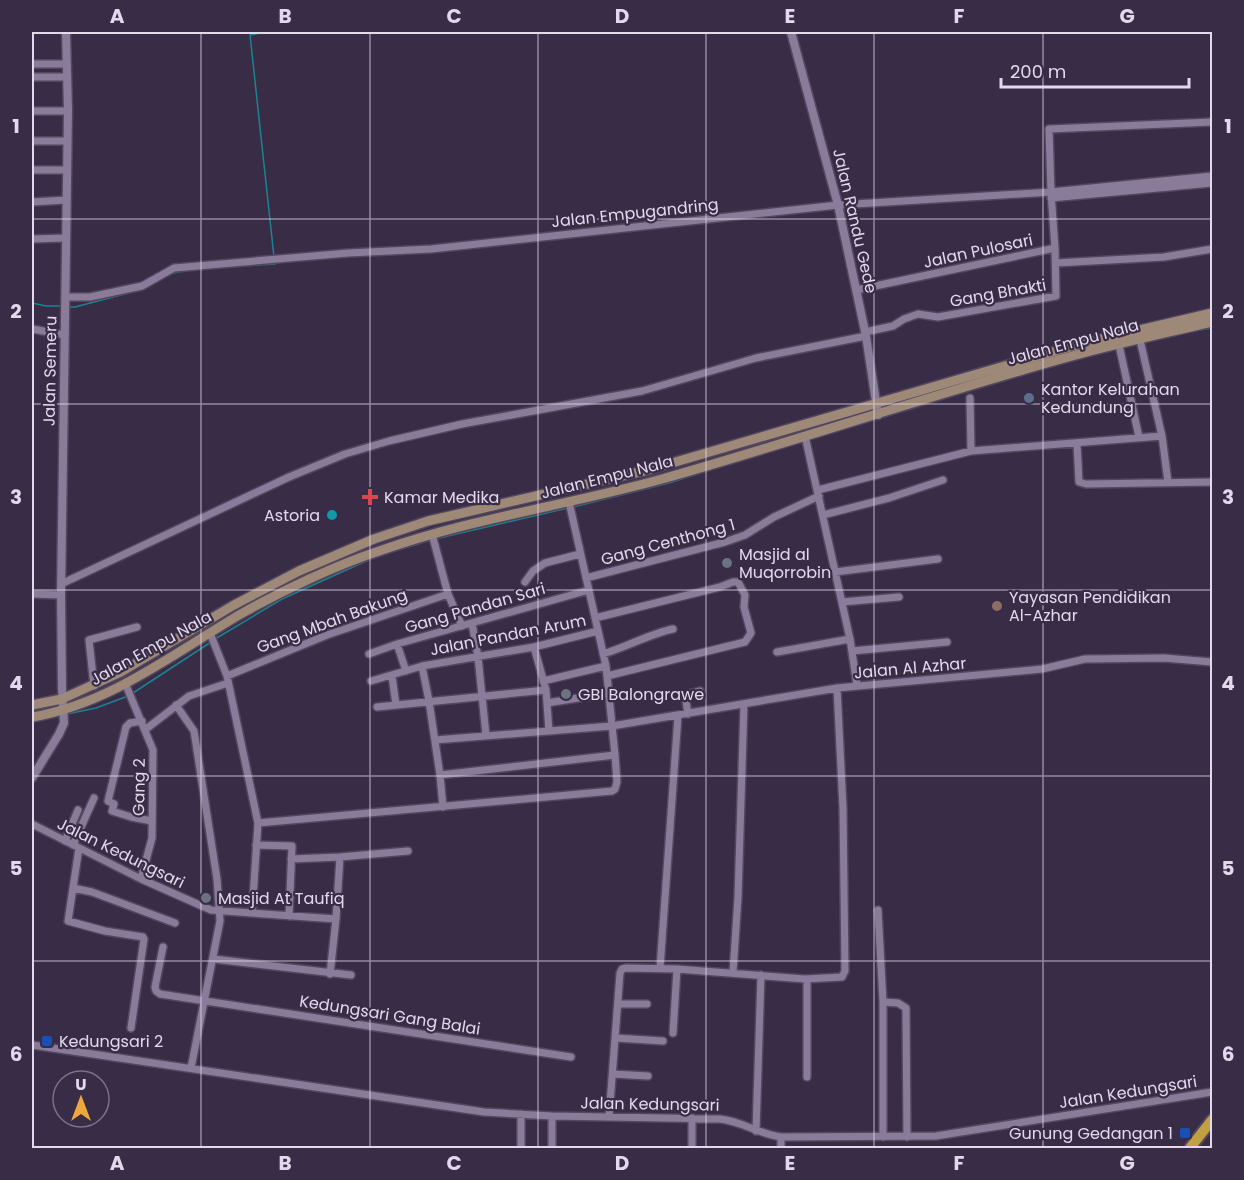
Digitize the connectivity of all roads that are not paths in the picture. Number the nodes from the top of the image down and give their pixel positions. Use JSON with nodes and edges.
{"nodes":[{"id":1,"x":66,"y":32,"type":"edge"},
{"id":2,"x":791,"y":34,"type":"edge"},
{"id":3,"x":32,"y":64,"type":"edge"},
{"id":4,"x":51,"y":64,"type":"junction"},
{"id":5,"x":67,"y":64,"type":"junction"},
{"id":6,"x":32,"y":77,"type":"edge"},
{"id":7,"x":51,"y":77,"type":"junction"},
{"id":8,"x":67,"y":77,"type":"junction"},
{"id":9,"x":32,"y":111,"type":"edge"},
{"id":10,"x":68,"y":111,"type":"junction"},
{"id":11,"x":1212,"y":122,"type":"edge"},
{"id":12,"x":32,"y":141,"type":"edge"},
{"id":13,"x":67,"y":141,"type":"junction"},
{"id":14,"x":32,"y":170,"type":"edge"},
{"id":15,"x":66,"y":170,"type":"junction"},
{"id":16,"x":1212,"y":176,"type":"edge"},
{"id":17,"x":1212,"y":183,"type":"edge"},
{"id":18,"x":1167,"y":185,"type":"junction"},
{"id":19,"x":1051,"y":195,"type":"junction"},
{"id":20,"x":66,"y":200,"type":"junction"},
{"id":21,"x":32,"y":202,"type":"edge"},
{"id":22,"x":838,"y":208,"type":"junction"},
{"id":23,"x":66,"y":238,"type":"junction"},
{"id":24,"x":32,"y":239,"type":"edge"},
{"id":25,"x":1055,"y":248,"type":"junction"},
{"id":26,"x":1212,"y":249,"type":"edge"},
{"id":27,"x":1056,"y":263,"type":"junction"},
{"id":28,"x":856,"y":290,"type":"junction"},
{"id":29,"x":66,"y":301,"type":"junction"},
{"id":30,"x":1212,"y":313,"type":"edge"},
{"id":31,"x":1212,"y":322,"type":"edge"},
{"id":32,"x":32,"y":329,"type":"edge"},
{"id":33,"x":865,"y":334,"type":"junction"},
{"id":34,"x":65,"y":335,"type":"junction"},
{"id":35,"x":1141,"y":343,"type":"junction"},
{"id":36,"x":1087,"y":347,"type":"junction"},
{"id":37,"x":1120,"y":349,"type":"junction"},
{"id":38,"x":1071,"y":351,"type":"junction"},
{"id":39,"x":969,"y":398,"type":"dead end"},
{"id":40,"x":876,"y":403,"type":"junction"},
{"id":41,"x":878,"y":415,"type":"junction"},
{"id":42,"x":1162,"y":436,"type":"junction"},
{"id":43,"x":1139,"y":437,"type":"junction"},
{"id":44,"x":806,"y":439,"type":"junction"},
{"id":45,"x":1077,"y":444,"type":"junction"},
{"id":46,"x":971,"y":452,"type":"junction"},
{"id":47,"x":943,"y":480,"type":"dead end"},
{"id":48,"x":1168,"y":482,"type":"junction"},
{"id":49,"x":1212,"y":482,"type":"edge"},
{"id":50,"x":819,"y":493,"type":"junction"},
{"id":51,"x":570,"y":505,"type":"junction"},
{"id":52,"x":823,"y":515,"type":"junction"},
{"id":53,"x":433,"y":537,"type":"junction"},
{"id":54,"x":580,"y":554,"type":"junction"},
{"id":55,"x":938,"y":558,"type":"dead end"},
{"id":56,"x":835,"y":572,"type":"junction"},
{"id":57,"x":586,"y":578,"type":"junction"},
{"id":58,"x":525,"y":582,"type":"dead end"},
{"id":59,"x":62,"y":584,"type":"junction"},
{"id":60,"x":589,"y":590,"type":"junction"},
{"id":61,"x":32,"y":594,"type":"edge"},
{"id":62,"x":448,"y":594,"type":"junction"},
{"id":63,"x":61,"y":595,"type":"junction"},
{"id":64,"x":899,"y":597,"type":"dead end"},
{"id":65,"x":842,"y":602,"type":"junction"},
{"id":66,"x":234,"y":605,"type":"junction"},
{"id":67,"x":240,"y":615,"type":"junction"},
{"id":68,"x":595,"y":618,"type":"junction"},
{"id":69,"x":472,"y":623,"type":"junction"},
{"id":70,"x":462,"y":626,"type":"junction"},
{"id":71,"x":137,"y":627,"type":"dead end"},
{"id":72,"x":673,"y":629,"type":"dead end"},
{"id":73,"x":598,"y":631,"type":"junction"},
{"id":74,"x":212,"y":638,"type":"junction"},
{"id":75,"x":850,"y":639,"type":"junction"},
{"id":76,"x":947,"y":642,"type":"dead end"},
{"id":77,"x":397,"y":644,"type":"junction"},
{"id":78,"x":534,"y":647,"type":"junction"},
{"id":79,"x":852,"y":651,"type":"junction"},
{"id":80,"x":777,"y":652,"type":"dead end"},
{"id":81,"x":369,"y":654,"type":"dead end"},
{"id":82,"x":603,"y":654,"type":"junction"},
{"id":83,"x":478,"y":657,"type":"junction"},
{"id":84,"x":1212,"y":662,"type":"edge"},
{"id":85,"x":422,"y":666,"type":"junction"},
{"id":86,"x":606,"y":666,"type":"junction"},
{"id":87,"x":406,"y":671,"type":"junction"},
{"id":88,"x":392,"y":676,"type":"junction"},
{"id":89,"x":607,"y":676,"type":"junction"},
{"id":90,"x":227,"y":680,"type":"junction"},
{"id":91,"x":371,"y":681,"type":"dead end"},
{"id":92,"x":543,"y":681,"type":"junction"},
{"id":93,"x":125,"y":683,"type":"junction"},
{"id":94,"x":857,"y":685,"type":"junction"},
{"id":95,"x":94,"y":686,"type":"junction"},
{"id":96,"x":837,"y":688,"type":"junction"},
{"id":97,"x":546,"y":690,"type":"junction"},
{"id":98,"x":700,"y":691,"type":"dead end"},
{"id":99,"x":609,"y":693,"type":"junction"},
{"id":100,"x":483,"y":695,"type":"junction"},
{"id":101,"x":62,"y":699,"type":"junction"},
{"id":102,"x":429,"y":701,"type":"junction"},
{"id":103,"x":547,"y":703,"type":"junction"},
{"id":104,"x":744,"y":704,"type":"junction"},
{"id":105,"x":32,"y":705,"type":"edge"},
{"id":106,"x":176,"y":705,"type":"junction"},
{"id":107,"x":396,"y":705,"type":"junction"},
{"id":108,"x":376,"y":707,"type":"dead end"},
{"id":109,"x":63,"y":713,"type":"junction"},
{"id":110,"x":688,"y":714,"type":"junction"},
{"id":111,"x":678,"y":716,"type":"junction"},
{"id":112,"x":32,"y":717,"type":"edge"},
{"id":113,"x":144,"y":725,"type":"junction"},
{"id":114,"x":612,"y":726,"type":"junction"},
{"id":115,"x":549,"y":731,"type":"junction"},
{"id":116,"x":486,"y":735,"type":"junction"},
{"id":117,"x":435,"y":740,"type":"junction"},
{"id":118,"x":615,"y":756,"type":"junction"},
{"id":119,"x":440,"y":775,"type":"junction"},
{"id":120,"x":32,"y":778,"type":"edge"},
{"id":121,"x":94,"y":798,"type":"dead end"},
{"id":122,"x":443,"y":807,"type":"junction"},
{"id":123,"x":78,"y":810,"type":"dead end"},
{"id":124,"x":152,"y":821,"type":"junction"},
{"id":125,"x":258,"y":823,"type":"junction"},
{"id":126,"x":32,"y":824,"type":"edge"},
{"id":127,"x":65,"y":841,"type":"junction"},
{"id":128,"x":256,"y":845,"type":"junction"},
{"id":129,"x":76,"y":846,"type":"junction"},
{"id":130,"x":408,"y":851,"type":"dead end"},
{"id":131,"x":340,"y":857,"type":"junction"},
{"id":132,"x":291,"y":859,"type":"junction"},
{"id":133,"x":141,"y":879,"type":"junction"},
{"id":134,"x":73,"y":888,"type":"junction"},
{"id":135,"x":878,"y":910,"type":"dead end"},
{"id":136,"x":218,"y":911,"type":"junction"},
{"id":137,"x":252,"y":913,"type":"junction"},
{"id":138,"x":289,"y":916,"type":"junction"},
{"id":139,"x":336,"y":920,"type":"junction"},
{"id":140,"x":175,"y":923,"type":"dead end"},
{"id":141,"x":163,"y":947,"type":"dead end"},
{"id":142,"x":213,"y":958,"type":"junction"},
{"id":143,"x":660,"y":968,"type":"junction"},
{"id":144,"x":677,"y":969,"type":"junction"},
{"id":145,"x":733,"y":973,"type":"junction"},
{"id":146,"x":330,"y":974,"type":"junction"},
{"id":147,"x":351,"y":975,"type":"dead end"},
{"id":148,"x":761,"y":975,"type":"junction"},
{"id":149,"x":805,"y":979,"type":"junction"},
{"id":150,"x":204,"y":999,"type":"junction"},
{"id":151,"x":883,"y":1002,"type":"junction"},
{"id":152,"x":619,"y":1004,"type":"junction"},
{"id":153,"x":647,"y":1004,"type":"dead end"},
{"id":154,"x":131,"y":1028,"type":"dead end"},
{"id":155,"x":673,"y":1033,"type":"dead end"},
{"id":156,"x":616,"y":1038,"type":"junction"},
{"id":157,"x":663,"y":1041,"type":"dead end"},
{"id":158,"x":32,"y":1045,"type":"edge"},
{"id":159,"x":572,"y":1057,"type":"dead end"},
{"id":160,"x":191,"y":1068,"type":"junction"},
{"id":161,"x":613,"y":1074,"type":"junction"},
{"id":162,"x":648,"y":1076,"type":"dead end"},
{"id":163,"x":807,"y":1077,"type":"dead end"},
{"id":164,"x":1212,"y":1092,"type":"edge"},
{"id":165,"x":521,"y":1114,"type":"junction"},
{"id":166,"x":552,"y":1116,"type":"junction"},
{"id":167,"x":609,"y":1117,"type":"junction"},
{"id":168,"x":692,"y":1118,"type":"junction"},
{"id":169,"x":1212,"y":1120,"type":"edge"},
{"id":170,"x":756,"y":1131,"type":"junction"},
{"id":171,"x":781,"y":1137,"type":"junction"},
{"id":172,"x":883,"y":1137,"type":"junction"},
{"id":173,"x":907,"y":1137,"type":"junction"},
{"id":174,"x":521,"y":1149,"type":"edge"},
{"id":175,"x":552,"y":1149,"type":"edge"},
{"id":176,"x":692,"y":1149,"type":"edge"},
{"id":177,"x":781,"y":1149,"type":"edge"},
{"id":178,"x":1190,"y":1149,"type":"edge"}],
"edges":[{"from":1,"to":5,"type":"street","name":"Jalan Semeru"},
{"from":2,"to":22,"type":"street","name":"Jalan Randu Gede"},
{"from":3,"to":4,"type":"street"},
{"from":4,"to":5,"type":"street"},
{"from":4,"to":7,"type":"street"},
{"from":5,"to":8,"type":"street","name":"Jalan Semeru"},
{"from":6,"to":7,"type":"street"},
{"from":7,"to":8,"type":"street"},
{"from":8,"to":10,"type":"street","name":"Jalan Semeru"},
{"from":9,"to":10,"type":"street"},
{"from":10,"to":13,"type":"street","name":"Jalan Semeru"},
{"from":11,"to":19,"type":"street","name":"Jalan Pulosari"},
{"from":12,"to":13,"type":"street"},
{"from":13,"to":15,"type":"street","name":"Jalan Semeru"},
{"from":14,"to":15,"type":"street"},
{"from":15,"to":20,"type":"street","name":"Jalan Semeru"},
{"from":16,"to":18,"type":"street"},
{"from":17,"to":18,"type":"street"},
{"from":18,"to":19,"type":"street","name":"Jalan Empugandring"},
{"from":19,"to":22,"type":"street","name":"Jalan Empugandring"},
{"from":19,"to":25,"type":"street","name":"Jalan Pulosari"},
{"from":20,"to":21,"type":"street"},
{"from":20,"to":23,"type":"street","name":"Jalan Semeru"},
{"from":22,"to":28,"type":"street","name":"Jalan Randu Gede"},
{"from":22,"to":29,"type":"street","name":"Jalan Empugandring"},
{"from":23,"to":24,"type":"street"},
{"from":23,"to":29,"type":"street","name":"Jalan Semeru"},
{"from":25,"to":27,"type":"street","name":"Gang Bhakti"},
{"from":25,"to":28,"type":"street","name":"Jalan Pulosari"},
{"from":26,"to":27,"type":"street"},
{"from":27,"to":33,"type":"street","name":"Gang Bhakti"},
{"from":28,"to":33,"type":"street","name":"Jalan Randu Gede"},
{"from":29,"to":34,"type":"street","name":"Jalan Semeru"},
{"from":30,"to":36,"type":"main road","name":"Jalan Empu Nala"},
{"from":31,"to":35,"type":"main road","name":"Jalan Empu Nala"},
{"from":32,"to":34,"type":"street"},
{"from":33,"to":40,"type":"street","name":"Jalan Randu Gede"},
{"from":33,"to":59,"type":"street"},
{"from":34,"to":59,"type":"street","name":"Jalan Semeru"},
{"from":35,"to":37,"type":"main road","name":"Jalan Empu Nala"},
{"from":35,"to":42,"type":"street"},
{"from":36,"to":37,"type":"main road","name":"Jalan Empu Nala"},
{"from":36,"to":38,"type":"main road","name":"Jalan Empu Nala"},
{"from":37,"to":43,"type":"street"},
{"from":38,"to":40,"type":"main road","name":"Jalan Empu Nala"},
{"from":38,"to":41,"type":"main road","name":"Jalan Empu Nala"},
{"from":39,"to":46,"type":"street"},
{"from":40,"to":41,"type":"street","name":"Jalan Randu Gede"},
{"from":40,"to":66,"type":"main road","name":"Jalan Empu Nala"},
{"from":41,"to":44,"type":"main road","name":"Jalan Empu Nala"},
{"from":42,"to":43,"type":"street","name":"Gang Centhong 1"},
{"from":42,"to":48,"type":"street"},
{"from":43,"to":45,"type":"street","name":"Gang Centhong 1"},
{"from":44,"to":50,"type":"street"},
{"from":44,"to":51,"type":"main road","name":"Jalan Empu Nala"},
{"from":45,"to":46,"type":"street","name":"Gang Centhong 1"},
{"from":45,"to":48,"type":"street"},
{"from":46,"to":50,"type":"street","name":"Gang Centhong 1"},
{"from":47,"to":52,"type":"street"},
{"from":48,"to":49,"type":"street"},
{"from":50,"to":52,"type":"street"},
{"from":50,"to":57,"type":"street","name":"Gang Centhong 1"},
{"from":51,"to":53,"type":"main road","name":"Jalan Empu Nala"},
{"from":51,"to":54,"type":"street"},
{"from":52,"to":56,"type":"street"},
{"from":53,"to":62,"type":"street"},
{"from":53,"to":67,"type":"main road","name":"Jalan Empu Nala"},
{"from":54,"to":57,"type":"street"},
{"from":54,"to":58,"type":"street"},
{"from":55,"to":56,"type":"street"},
{"from":56,"to":65,"type":"street"},
{"from":57,"to":60,"type":"street"},
{"from":59,"to":63,"type":"street","name":"Jalan Semeru"},
{"from":60,"to":68,"type":"street"},
{"from":60,"to":69,"type":"street","name":"Gang Pandan Sari"},
{"from":61,"to":63,"type":"street"},
{"from":62,"to":70,"type":"street"},
{"from":62,"to":90,"type":"street","name":"Gang Mbah Bakung"},
{"from":63,"to":101,"type":"street","name":"Jalan Semeru"},
{"from":64,"to":65,"type":"street"},
{"from":65,"to":75,"type":"street"},
{"from":66,"to":67,"type":"main road"},
{"from":66,"to":95,"type":"main road","name":"Jalan Empu Nala"},
{"from":67,"to":74,"type":"main road","name":"Jalan Empu Nala"},
{"from":68,"to":73,"type":"street"},
{"from":68,"to":89,"type":"street"},
{"from":69,"to":70,"type":"street","name":"Gang Pandan Sari"},
{"from":69,"to":83,"type":"street"},
{"from":70,"to":77,"type":"street","name":"Gang Pandan Sari"},
{"from":71,"to":95,"type":"street"},
{"from":72,"to":82,"type":"street"},
{"from":73,"to":78,"type":"street","name":"Jalan Pandan Arum"},
{"from":73,"to":82,"type":"street"},
{"from":74,"to":90,"type":"street"},
{"from":74,"to":93,"type":"main road","name":"Jalan Empu Nala"},
{"from":75,"to":79,"type":"street"},
{"from":75,"to":80,"type":"street"},
{"from":76,"to":79,"type":"street"},
{"from":77,"to":81,"type":"street","name":"Gang Pandan Sari"},
{"from":77,"to":87,"type":"street"},
{"from":78,"to":83,"type":"street","name":"Jalan Pandan Arum"},
{"from":78,"to":92,"type":"street"},
{"from":79,"to":94,"type":"street"},
{"from":82,"to":86,"type":"street"},
{"from":83,"to":85,"type":"street","name":"Jalan Pandan Arum"},
{"from":83,"to":100,"type":"street"},
{"from":84,"to":94,"type":"street","name":"Jalan Al Azhar"},
{"from":85,"to":87,"type":"street","name":"Jalan Pandan Arum"},
{"from":85,"to":102,"type":"street"},
{"from":86,"to":89,"type":"street"},
{"from":86,"to":92,"type":"street"},
{"from":87,"to":88,"type":"street","name":"Jalan Pandan Arum"},
{"from":88,"to":91,"type":"street","name":"Jalan Pandan Arum"},
{"from":88,"to":107,"type":"street"},
{"from":89,"to":99,"type":"street"},
{"from":90,"to":106,"type":"street","name":"Gang Mbah Bakung"},
{"from":90,"to":125,"type":"street"},
{"from":92,"to":97,"type":"street"},
{"from":93,"to":109,"type":"main road","name":"Jalan Empu Nala"},
{"from":93,"to":113,"type":"street","name":"Gang 2"},
{"from":94,"to":96,"type":"street","name":"Jalan Al Azhar"},
{"from":95,"to":101,"type":"main road","name":"Jalan Empu Nala"},
{"from":96,"to":104,"type":"street","name":"Jalan Al Azhar"},
{"from":96,"to":149,"type":"street"},
{"from":97,"to":100,"type":"street"},
{"from":97,"to":103,"type":"street"},
{"from":98,"to":110,"type":"street"},
{"from":99,"to":103,"type":"street"},
{"from":99,"to":114,"type":"street"},
{"from":100,"to":102,"type":"street"},
{"from":100,"to":116,"type":"street"},
{"from":101,"to":105,"type":"main road","name":"Jalan Empu Nala"},
{"from":101,"to":109,"type":"street","name":"Jalan Semeru"},
{"from":102,"to":107,"type":"street"},
{"from":102,"to":117,"type":"street"},
{"from":103,"to":115,"type":"street"},
{"from":104,"to":110,"type":"street","name":"Jalan Al Azhar"},
{"from":104,"to":145,"type":"street"},
{"from":106,"to":113,"type":"street","name":"Gang Mbah Bakung"},
{"from":106,"to":136,"type":"street"},
{"from":107,"to":108,"type":"street"},
{"from":109,"to":112,"type":"main road","name":"Jalan Empu Nala"},
{"from":109,"to":120,"type":"street"},
{"from":110,"to":111,"type":"street","name":"Jalan Al Azhar"},
{"from":111,"to":114,"type":"street","name":"Jalan Al Azhar"},
{"from":111,"to":143,"type":"street"},
{"from":113,"to":124,"type":"street","name":"Gang 2"},
{"from":113,"to":124,"type":"street","name":"Gang Mbah Bakung"},
{"from":114,"to":115,"type":"street","name":"Jalan Al Azhar"},
{"from":114,"to":118,"type":"street"},
{"from":115,"to":116,"type":"street","name":"Jalan Al Azhar"},
{"from":116,"to":117,"type":"street","name":"Jalan Al Azhar"},
{"from":117,"to":119,"type":"street"},
{"from":118,"to":119,"type":"street"},
{"from":118,"to":122,"type":"street"},
{"from":119,"to":122,"type":"street"},
{"from":121,"to":129,"type":"street"},
{"from":122,"to":125,"type":"street"},
{"from":123,"to":127,"type":"street"},
{"from":124,"to":133,"type":"street","name":"Gang 2"},
{"from":125,"to":128,"type":"street"},
{"from":126,"to":127,"type":"street","name":"Jalan Kedungsari"},
{"from":127,"to":129,"type":"street","name":"Jalan Kedungsari"},
{"from":128,"to":132,"type":"street"},
{"from":128,"to":137,"type":"street"},
{"from":129,"to":133,"type":"street","name":"Jalan Kedungsari"},
{"from":129,"to":134,"type":"street"},
{"from":130,"to":131,"type":"street"},
{"from":131,"to":132,"type":"street"},
{"from":131,"to":139,"type":"street"},
{"from":132,"to":138,"type":"street"},
{"from":133,"to":136,"type":"street","name":"Jalan Kedungsari"},
{"from":134,"to":140,"type":"street"},
{"from":134,"to":154,"type":"street"},
{"from":135,"to":151,"type":"street"},
{"from":136,"to":137,"type":"street","name":"Jalan Kedungsari"},
{"from":136,"to":142,"type":"street"},
{"from":137,"to":138,"type":"street","name":"Jalan Kedungsari"},
{"from":138,"to":139,"type":"street","name":"Jalan Kedungsari"},
{"from":139,"to":146,"type":"street"},
{"from":141,"to":150,"type":"street","name":"Kedungsari Gang Balai"},
{"from":142,"to":146,"type":"street"},
{"from":142,"to":150,"type":"street"},
{"from":143,"to":144,"type":"street"},
{"from":143,"to":152,"type":"street"},
{"from":144,"to":145,"type":"street"},
{"from":144,"to":155,"type":"street"},
{"from":145,"to":148,"type":"street"},
{"from":146,"to":147,"type":"street"},
{"from":148,"to":149,"type":"street"},
{"from":148,"to":170,"type":"street"},
{"from":149,"to":163,"type":"street"},
{"from":150,"to":159,"type":"street","name":"Kedungsari Gang Balai"},
{"from":150,"to":160,"type":"street"},
{"from":151,"to":172,"type":"street"},
{"from":151,"to":173,"type":"street"},
{"from":152,"to":153,"type":"street"},
{"from":152,"to":156,"type":"street"},
{"from":156,"to":157,"type":"street"},
{"from":156,"to":161,"type":"street"},
{"from":158,"to":160,"type":"street","name":"Jalan Kedungsari"},
{"from":160,"to":165,"type":"street","name":"Jalan Kedungsari"},
{"from":161,"to":162,"type":"street"},
{"from":161,"to":167,"type":"street"},
{"from":164,"to":173,"type":"street","name":"Jalan Kedungsari"},
{"from":165,"to":166,"type":"street","name":"Jalan Kedungsari"},
{"from":165,"to":174,"type":"street"},
{"from":166,"to":167,"type":"street","name":"Jalan Kedungsari"},
{"from":166,"to":175,"type":"street"},
{"from":167,"to":168,"type":"street","name":"Jalan Kedungsari"},
{"from":168,"to":170,"type":"street","name":"Jalan Kedungsari"},
{"from":168,"to":176,"type":"street"},
{"from":169,"to":178,"type":"highway"},
{"from":170,"to":171,"type":"street","name":"Jalan Kedungsari"},
{"from":171,"to":172,"type":"street","name":"Jalan Kedungsari"},
{"from":171,"to":177,"type":"street"},
{"from":172,"to":173,"type":"street","name":"Jalan Kedungsari"}]}
